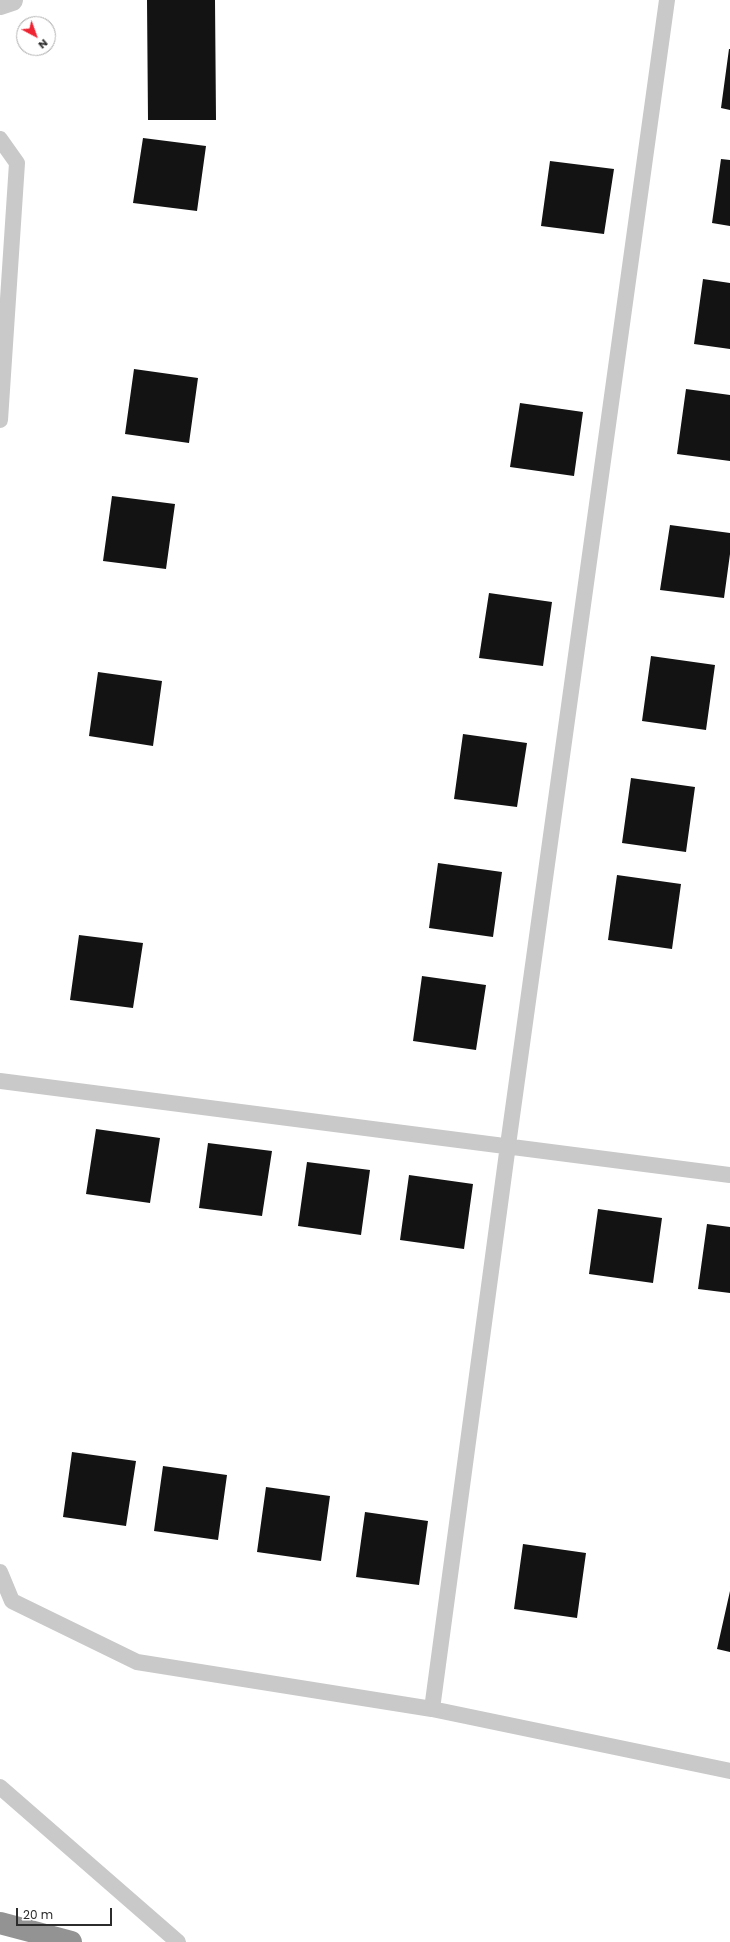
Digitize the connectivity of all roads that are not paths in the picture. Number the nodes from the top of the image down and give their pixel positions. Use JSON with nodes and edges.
{"nodes":[{"id":1,"x":12,"y":0,"type":"edge"},
{"id":2,"x":667,"y":0,"type":"edge"},
{"id":3,"x":0,"y":4,"type":"edge"},
{"id":4,"x":0,"y":139,"type":"edge"},
{"id":5,"x":0,"y":420,"type":"edge"},
{"id":6,"x":0,"y":1081,"type":"edge"},
{"id":7,"x":508,"y":1145,"type":"junction"},
{"id":8,"x":730,"y":1175,"type":"edge"},
{"id":9,"x":0,"y":1572,"type":"edge"},
{"id":10,"x":432,"y":1709,"type":"junction"},
{"id":11,"x":730,"y":1771,"type":"edge"},
{"id":12,"x":0,"y":1787,"type":"edge"},
{"id":13,"x":0,"y":1923,"type":"edge"},
{"id":14,"x":71,"y":1942,"type":"edge"},
{"id":15,"x":178,"y":1942,"type":"edge"}],
"edges":[{"from":1,"to":3,"type":"street"},
{"from":2,"to":7,"type":"lane"},
{"from":4,"to":5,"type":"lane"},
{"from":6,"to":7,"type":"lane"},
{"from":7,"to":8,"type":"lane"},
{"from":7,"to":10,"type":"lane"},
{"from":9,"to":10,"type":"lane"},
{"from":10,"to":11,"type":"lane"},
{"from":12,"to":15,"type":"lane"},
{"from":13,"to":14,"type":"highway"}]}
